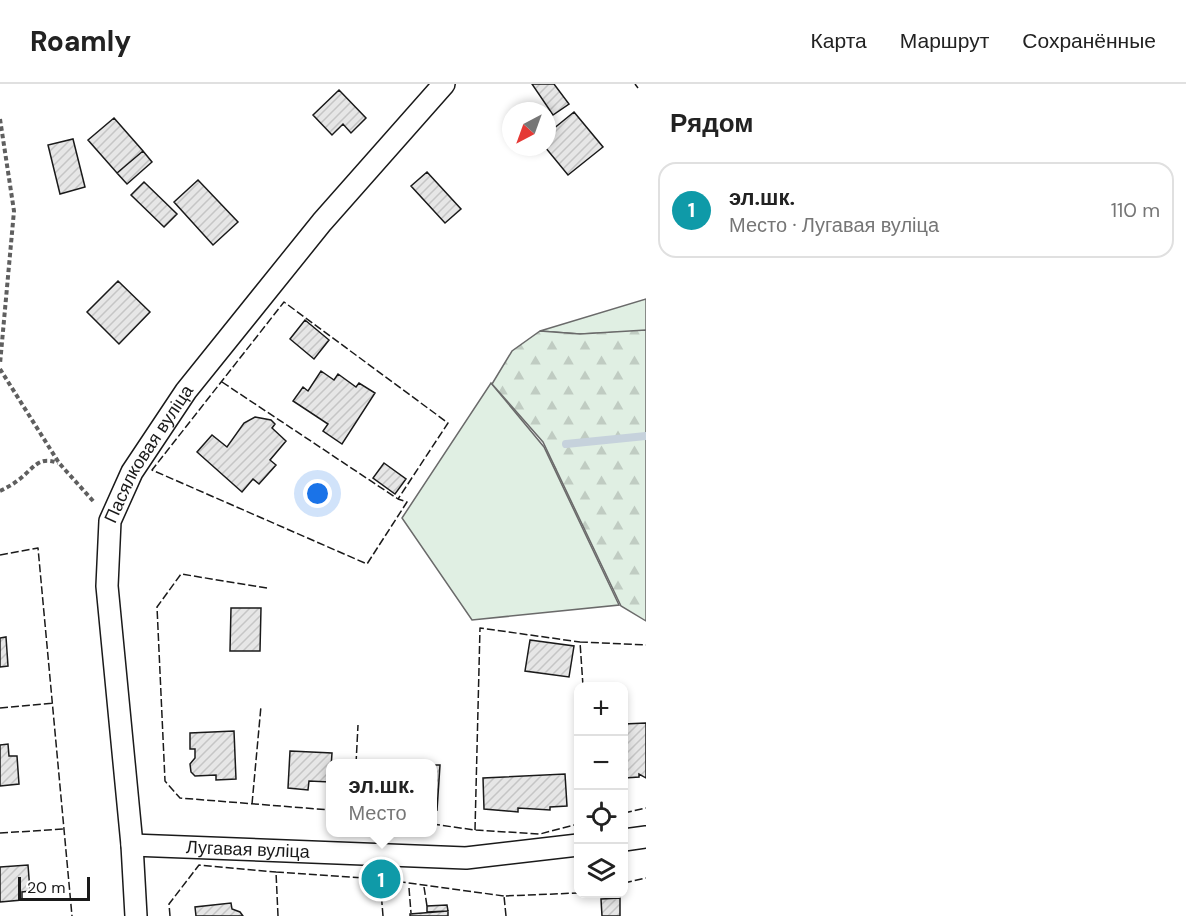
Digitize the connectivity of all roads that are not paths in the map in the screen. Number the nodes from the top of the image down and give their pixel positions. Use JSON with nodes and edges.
{"nodes":[{"id":1,"x":444,"y":84,"type":"edge"},
{"id":2,"x":646,"y":837,"type":"edge"},
{"id":3,"x":628,"y":839,"type":"edge"},
{"id":4,"x":132,"y":845,"type":"junction"},
{"id":5,"x":574,"y":846,"type":"edge"},
{"id":6,"x":136,"y":916,"type":"edge"}],
"edges":[{"from":1,"to":4,"type":"street","name":"Пасялковая вуліца"},
{"from":2,"to":3,"type":"street"},
{"from":4,"to":5,"type":"street","name":"Лугавая вуліца"},
{"from":4,"to":6,"type":"street","name":"Пасялковая вуліца"}]}
